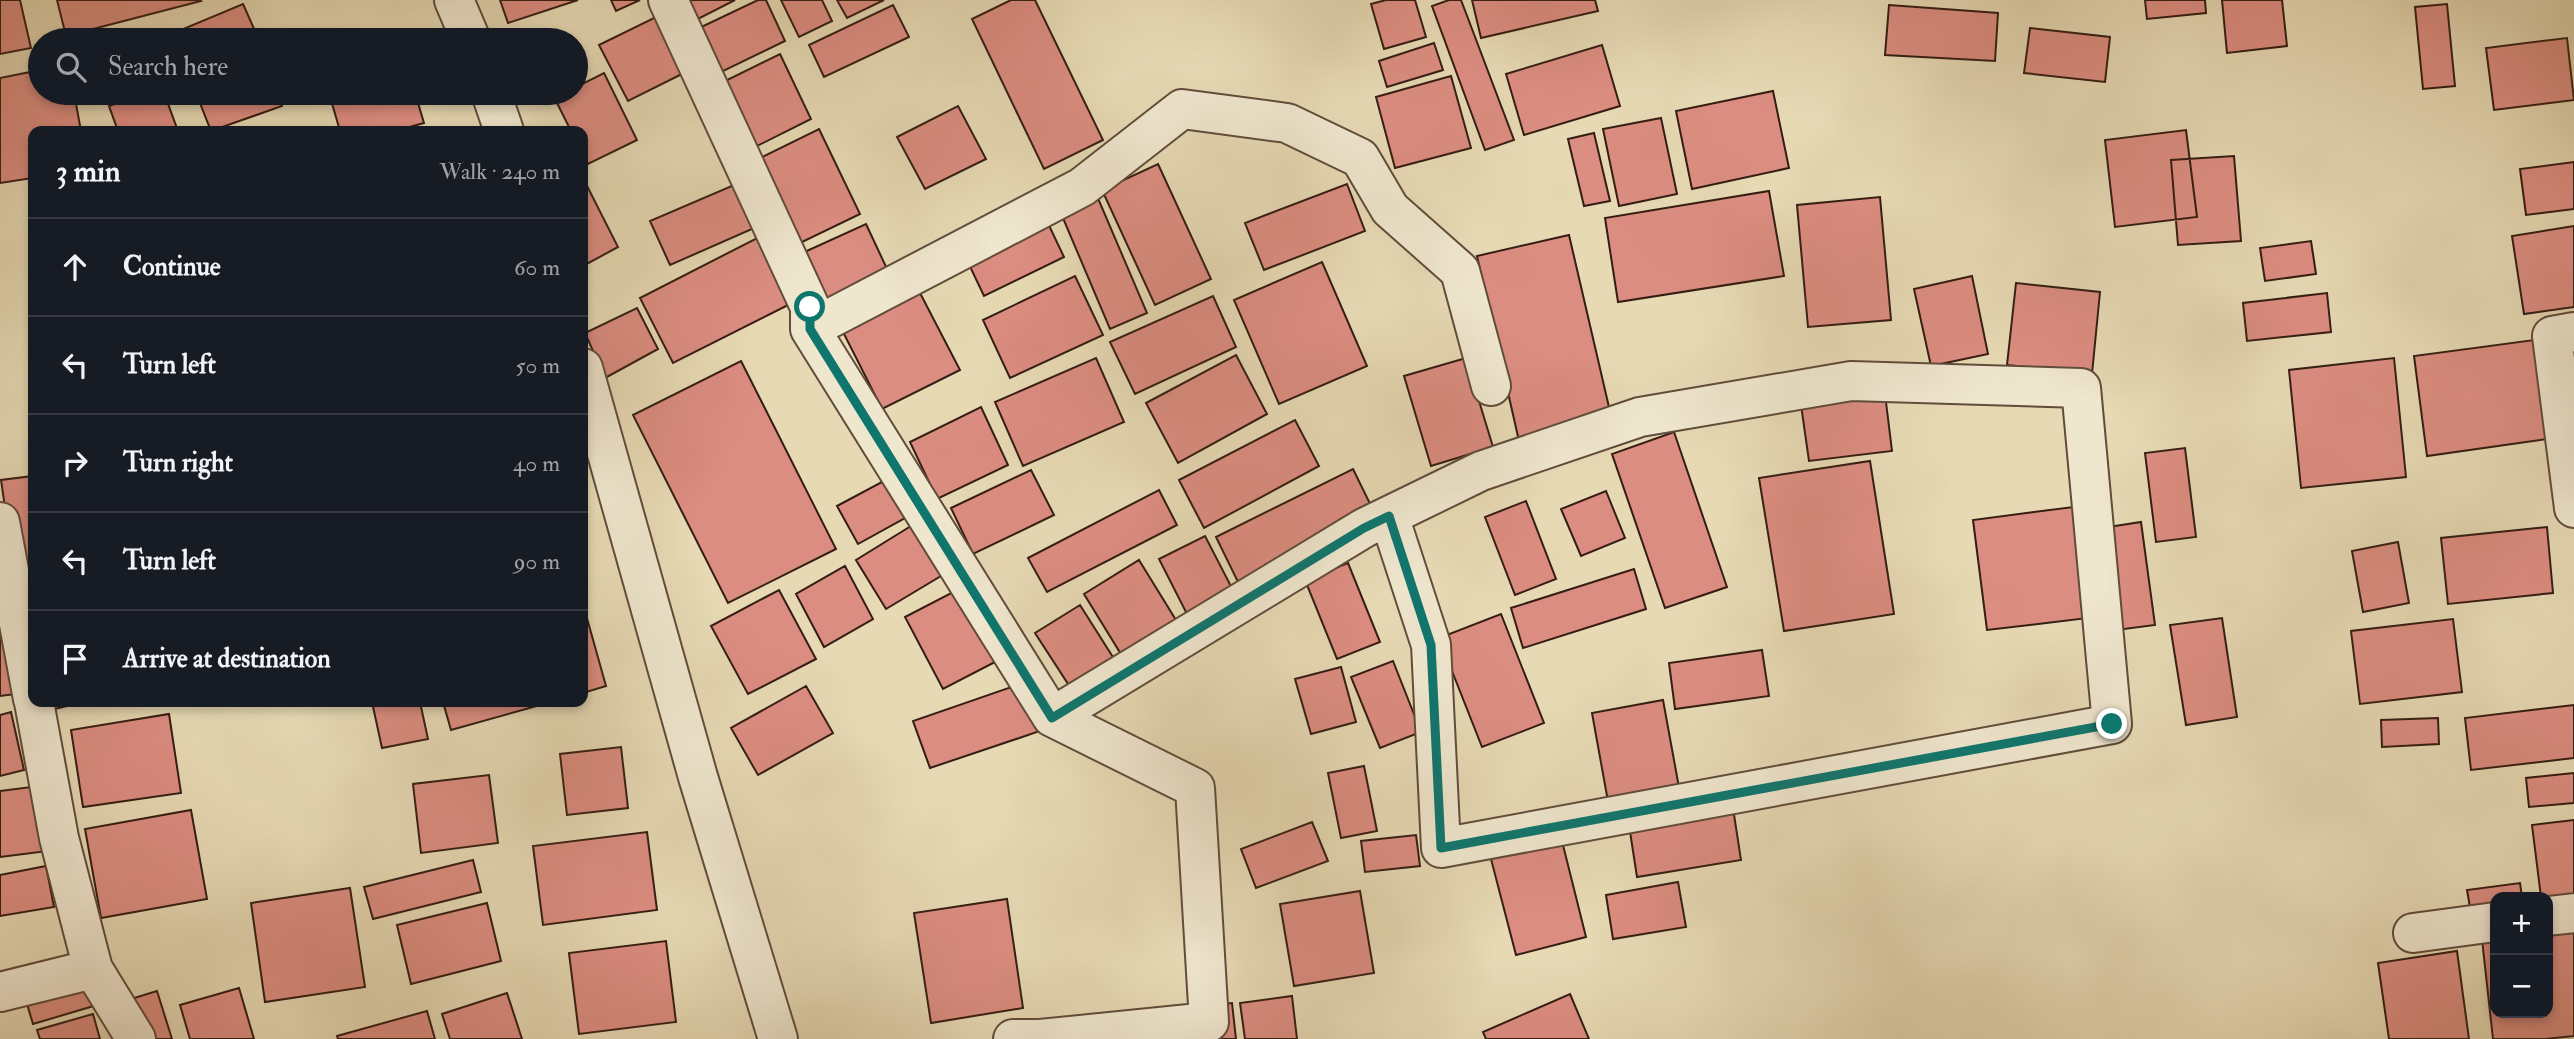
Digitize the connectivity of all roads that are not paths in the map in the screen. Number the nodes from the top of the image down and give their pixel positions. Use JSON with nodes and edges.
{"nodes":[{"id":1,"x":454,"y":0,"type":"edge"},
{"id":2,"x":668,"y":0,"type":"edge"},
{"id":3,"x":466,"y":28,"type":"edge"},
{"id":4,"x":495,"y":105,"type":"edge"},
{"id":5,"x":502,"y":126,"type":"edge"},
{"id":6,"x":810,"y":329,"type":"junction"},
{"id":7,"x":2574,"y":332,"type":"edge"},
{"id":8,"x":588,"y":386,"type":"edge"},
{"id":9,"x":1490,"y":386,"type":"dead end"},
{"id":10,"x":2574,"y":508,"type":"edge"},
{"id":11,"x":1389,"y":516,"type":"junction"},
{"id":12,"x":0,"y":522,"type":"edge"},
{"id":13,"x":28,"y":669,"type":"edge"},
{"id":14,"x":35,"y":707,"type":"edge"},
{"id":15,"x":1052,"y":718,"type":"junction"},
{"id":16,"x":2574,"y":913,"type":"edge"},
{"id":17,"x":2553,"y":915,"type":"edge"},
{"id":18,"x":2490,"y":923,"type":"edge"},
{"id":19,"x":2413,"y":933,"type":"dead end"},
{"id":20,"x":93,"y":969,"type":"junction"},
{"id":21,"x":0,"y":992,"type":"edge"},
{"id":22,"x":136,"y":1039,"type":"edge"},
{"id":23,"x":778,"y":1039,"type":"edge"},
{"id":24,"x":1013,"y":1039,"type":"edge"},
{"id":25,"x":1040,"y":1039,"type":"edge"}],
"edges":[{"from":1,"to":3,"type":"street"},
{"from":2,"to":6,"type":"street"},
{"from":4,"to":5,"type":"street"},
{"from":6,"to":9,"type":"street"},
{"from":6,"to":15,"type":"street"},
{"from":7,"to":10,"type":"street"},
{"from":8,"to":23,"type":"street"},
{"from":11,"to":11,"type":"street"},
{"from":11,"to":15,"type":"street"},
{"from":12,"to":13,"type":"street"},
{"from":14,"to":20,"type":"street"},
{"from":15,"to":25,"type":"street"},
{"from":16,"to":17,"type":"street"},
{"from":18,"to":19,"type":"street"},
{"from":20,"to":21,"type":"street"},
{"from":20,"to":22,"type":"street"},
{"from":24,"to":25,"type":"street"}]}
